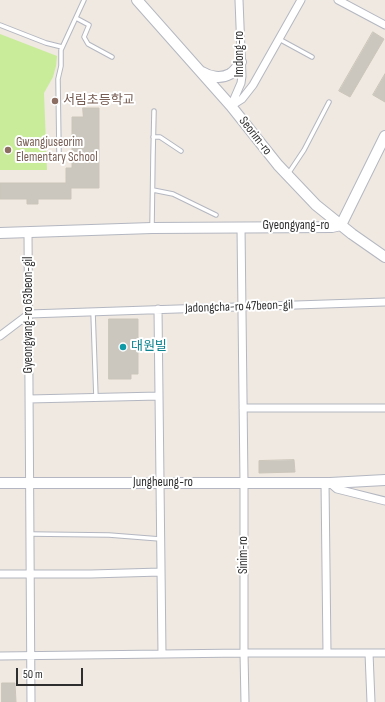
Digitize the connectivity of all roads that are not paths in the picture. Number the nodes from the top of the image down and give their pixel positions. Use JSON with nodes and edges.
{"nodes":[{"id":1,"x":84,"y":0,"type":"edge"},
{"id":2,"x":138,"y":0,"type":"edge"},
{"id":3,"x":239,"y":0,"type":"edge"},
{"id":4,"x":301,"y":0,"type":"edge"},
{"id":5,"x":338,"y":0,"type":"edge"},
{"id":6,"x":76,"y":18,"type":"junction"},
{"id":7,"x":0,"y":25,"type":"edge"},
{"id":8,"x":385,"y":25,"type":"edge"},
{"id":9,"x":279,"y":39,"type":"junction"},
{"id":10,"x":62,"y":47,"type":"junction"},
{"id":11,"x":112,"y":57,"type":"dead end"},
{"id":12,"x":312,"y":57,"type":"dead end"},
{"id":13,"x":241,"y":62,"type":"junction"},
{"id":14,"x":201,"y":72,"type":"junction"},
{"id":15,"x":329,"y":102,"type":"dead end"},
{"id":16,"x":231,"y":106,"type":"junction"},
{"id":17,"x":154,"y":111,"type":"dead end"},
{"id":18,"x":385,"y":136,"type":"edge"},
{"id":19,"x":153,"y":137,"type":"junction"},
{"id":20,"x":181,"y":151,"type":"dead end"},
{"id":21,"x":59,"y":152,"type":"dead end"},
{"id":22,"x":287,"y":175,"type":"junction"},
{"id":23,"x":153,"y":190,"type":"junction"},
{"id":24,"x":216,"y":215,"type":"dead end"},
{"id":25,"x":340,"y":226,"type":"junction"},
{"id":26,"x":241,"y":227,"type":"junction"},
{"id":27,"x":152,"y":228,"type":"junction"},
{"id":28,"x":28,"y":232,"type":"junction"},
{"id":29,"x":0,"y":233,"type":"edge"},
{"id":30,"x":385,"y":257,"type":"edge"},
{"id":31,"x":385,"y":302,"type":"edge"},
{"id":32,"x":241,"y":306,"type":"junction"},
{"id":33,"x":158,"y":309,"type":"junction"},
{"id":34,"x":93,"y":312,"type":"junction"},
{"id":35,"x":28,"y":314,"type":"junction"},
{"id":36,"x":0,"y":336,"type":"edge"},
{"id":37,"x":159,"y":396,"type":"junction"},
{"id":38,"x":96,"y":398,"type":"junction"},
{"id":39,"x":29,"y":399,"type":"junction"},
{"id":40,"x":243,"y":408,"type":"junction"},
{"id":41,"x":385,"y":408,"type":"edge"},
{"id":42,"x":385,"y":480,"type":"edge"},
{"id":43,"x":0,"y":483,"type":"edge"},
{"id":44,"x":30,"y":483,"type":"junction"},
{"id":45,"x":160,"y":483,"type":"junction"},
{"id":46,"x":244,"y":483,"type":"junction"},
{"id":47,"x":328,"y":483,"type":"junction"},
{"id":48,"x":385,"y":501,"type":"edge"},
{"id":49,"x":30,"y":534,"type":"junction"},
{"id":50,"x":160,"y":539,"type":"junction"},
{"id":51,"x":161,"y":572,"type":"junction"},
{"id":52,"x":0,"y":574,"type":"edge"},
{"id":53,"x":31,"y":574,"type":"junction"},
{"id":54,"x":244,"y":653,"type":"junction"},
{"id":55,"x":328,"y":653,"type":"junction"},
{"id":56,"x":369,"y":653,"type":"junction"},
{"id":57,"x":385,"y":653,"type":"edge"},
{"id":58,"x":162,"y":654,"type":"junction"},
{"id":59,"x":0,"y":656,"type":"edge"},
{"id":60,"x":31,"y":656,"type":"junction"},
{"id":61,"x":31,"y":702,"type":"edge"},
{"id":62,"x":245,"y":702,"type":"edge"},
{"id":63,"x":371,"y":702,"type":"edge"}],
"edges":[{"from":1,"to":6,"type":"lane"},
{"from":2,"to":14,"type":"street","name":"Seorim-ro"},
{"from":3,"to":13,"type":"street","name":"Imdong-ro"},
{"from":4,"to":9,"type":"street"},
{"from":5,"to":8,"type":"street"},
{"from":6,"to":10,"type":"lane"},
{"from":6,"to":11,"type":"lane"},
{"from":7,"to":10,"type":"lane"},
{"from":9,"to":12,"type":"lane"},
{"from":9,"to":16,"type":"street"},
{"from":10,"to":21,"type":"lane"},
{"from":13,"to":14,"type":"street"},
{"from":13,"to":16,"type":"street","name":"Imdong-ro"},
{"from":14,"to":16,"type":"street","name":"Seorim-ro"},
{"from":15,"to":22,"type":"lane"},
{"from":16,"to":22,"type":"street","name":"Seorim-ro"},
{"from":17,"to":19,"type":"lane"},
{"from":18,"to":25,"type":"street","name":"Gyeongyang-ro"},
{"from":19,"to":20,"type":"lane"},
{"from":19,"to":23,"type":"lane"},
{"from":22,"to":25,"type":"street","name":"Seorim-ro"},
{"from":23,"to":24,"type":"lane"},
{"from":23,"to":27,"type":"lane"},
{"from":25,"to":26,"type":"street","name":"Gyeongyang-ro"},
{"from":25,"to":30,"type":"street","name":"Seorim-ro"},
{"from":26,"to":27,"type":"street","name":"Gyeongyang-ro"},
{"from":26,"to":32,"type":"street","name":"Sinim-ro"},
{"from":27,"to":28,"type":"street","name":"Gyeongyang-ro"},
{"from":28,"to":29,"type":"street","name":"Gyeongyang-ro"},
{"from":28,"to":35,"type":"street","name":"Gyeongyang-ro 63beon-gil"},
{"from":31,"to":32,"type":"street","name":"Jadongcha-ro 47beon-gil"},
{"from":32,"to":33,"type":"street","name":"Jadongcha-ro 47beon-gil"},
{"from":32,"to":40,"type":"street","name":"Sinim-ro"},
{"from":33,"to":34,"type":"street","name":"Jadongcha-ro 47beon-gil"},
{"from":33,"to":37,"type":"street"},
{"from":34,"to":35,"type":"street","name":"Jadongcha-ro 47beon-gil"},
{"from":34,"to":38,"type":"lane"},
{"from":35,"to":36,"type":"street"},
{"from":35,"to":39,"type":"street","name":"Gyeongyang-ro 63beon-gil"},
{"from":37,"to":38,"type":"street"},
{"from":37,"to":45,"type":"street"},
{"from":38,"to":39,"type":"street"},
{"from":39,"to":44,"type":"street","name":"Gyeongyang-ro 63beon-gil"},
{"from":40,"to":41,"type":"street"},
{"from":40,"to":46,"type":"street","name":"Sinim-ro"},
{"from":42,"to":47,"type":"street","name":"Jungheung-ro"},
{"from":43,"to":44,"type":"street","name":"Jungheung-ro"},
{"from":44,"to":45,"type":"street","name":"Jungheung-ro"},
{"from":44,"to":49,"type":"street","name":"Gyeongyang-ro 63beon-gil"},
{"from":45,"to":46,"type":"street","name":"Jungheung-ro"},
{"from":45,"to":50,"type":"street"},
{"from":46,"to":47,"type":"street","name":"Jungheung-ro"},
{"from":46,"to":54,"type":"street","name":"Sinim-ro"},
{"from":47,"to":48,"type":"street"},
{"from":47,"to":55,"type":"street"},
{"from":49,"to":50,"type":"lane"},
{"from":49,"to":53,"type":"street","name":"Gyeongyang-ro 63beon-gil"},
{"from":50,"to":51,"type":"street"},
{"from":51,"to":53,"type":"street"},
{"from":51,"to":58,"type":"street"},
{"from":52,"to":53,"type":"street"},
{"from":53,"to":60,"type":"street","name":"Gyeongyang-ro 63beon-gil"},
{"from":54,"to":55,"type":"street"},
{"from":54,"to":58,"type":"street"},
{"from":54,"to":62,"type":"street","name":"Sinim-ro"},
{"from":55,"to":56,"type":"street"},
{"from":56,"to":57,"type":"street"},
{"from":56,"to":63,"type":"street"},
{"from":58,"to":60,"type":"street"},
{"from":59,"to":60,"type":"street"},
{"from":60,"to":61,"type":"street","name":"Gyeongyang-ro 63beon-gil"}]}
